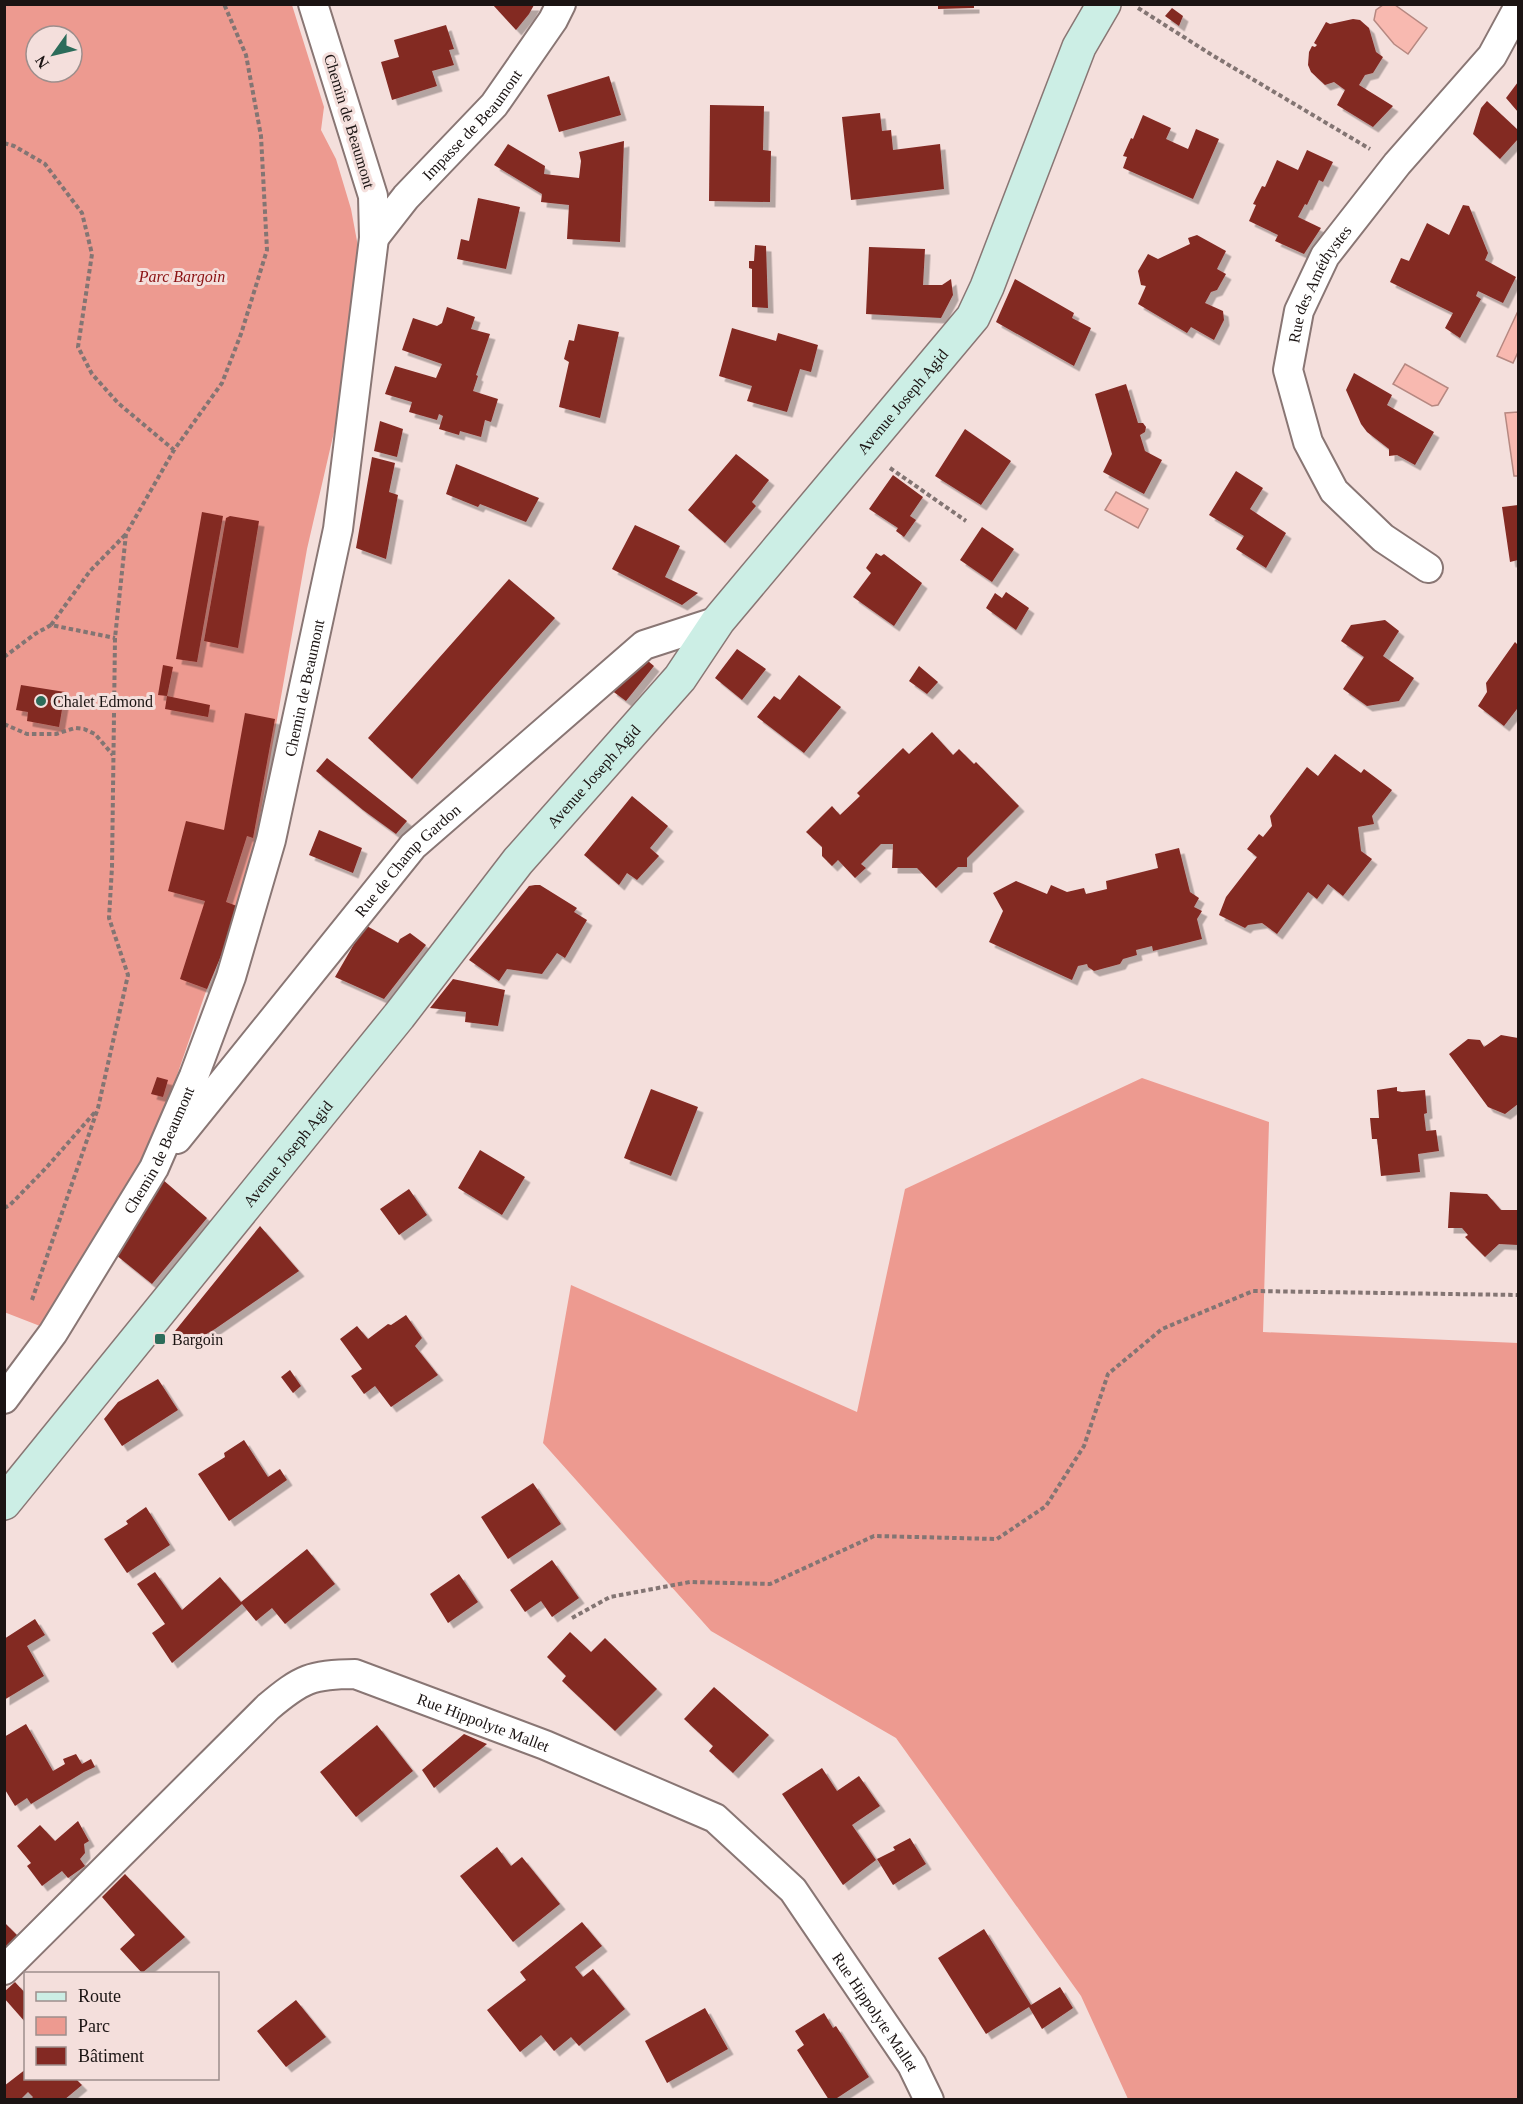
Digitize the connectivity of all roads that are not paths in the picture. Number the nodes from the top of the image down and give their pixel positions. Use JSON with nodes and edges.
{"nodes":[{"id":1,"x":313,"y":4,"type":"edge"},
{"id":2,"x":561,"y":4,"type":"edge"},
{"id":3,"x":1104,"y":4,"type":"edge"},
{"id":4,"x":1518,"y":8,"type":"edge"},
{"id":5,"x":374,"y":238,"type":"junction"},
{"id":6,"x":1428,"y":568,"type":"dead end"},
{"id":7,"x":718,"y":621,"type":"junction"},
{"id":8,"x":154,"y":1168,"type":"junction"},
{"id":9,"x":4,"y":1399,"type":"edge"},
{"id":10,"x":4,"y":1503,"type":"edge"},
{"id":11,"x":4,"y":1970,"type":"edge"},
{"id":12,"x":929,"y":2100,"type":"edge"}],
"edges":[{"from":1,"to":5,"type":"street","name":"Chemin de Beaumont"},
{"from":2,"to":5,"type":"street","name":"Impasse de Beaumont"},
{"from":3,"to":7,"type":"main road","name":"Avenue Joseph Agid"},
{"from":4,"to":6,"type":"street","name":"Rue des Améthystes"},
{"from":5,"to":8,"type":"street","name":"Chemin de Beaumont"},
{"from":7,"to":8,"type":"street","name":"Rue de Champ Gardon"},
{"from":7,"to":10,"type":"main road","name":"Avenue Joseph Agid"},
{"from":8,"to":9,"type":"street","name":"Chemin de Beaumont"},
{"from":11,"to":12,"type":"street","name":"Rue Hippolyte Mallet"}]}
